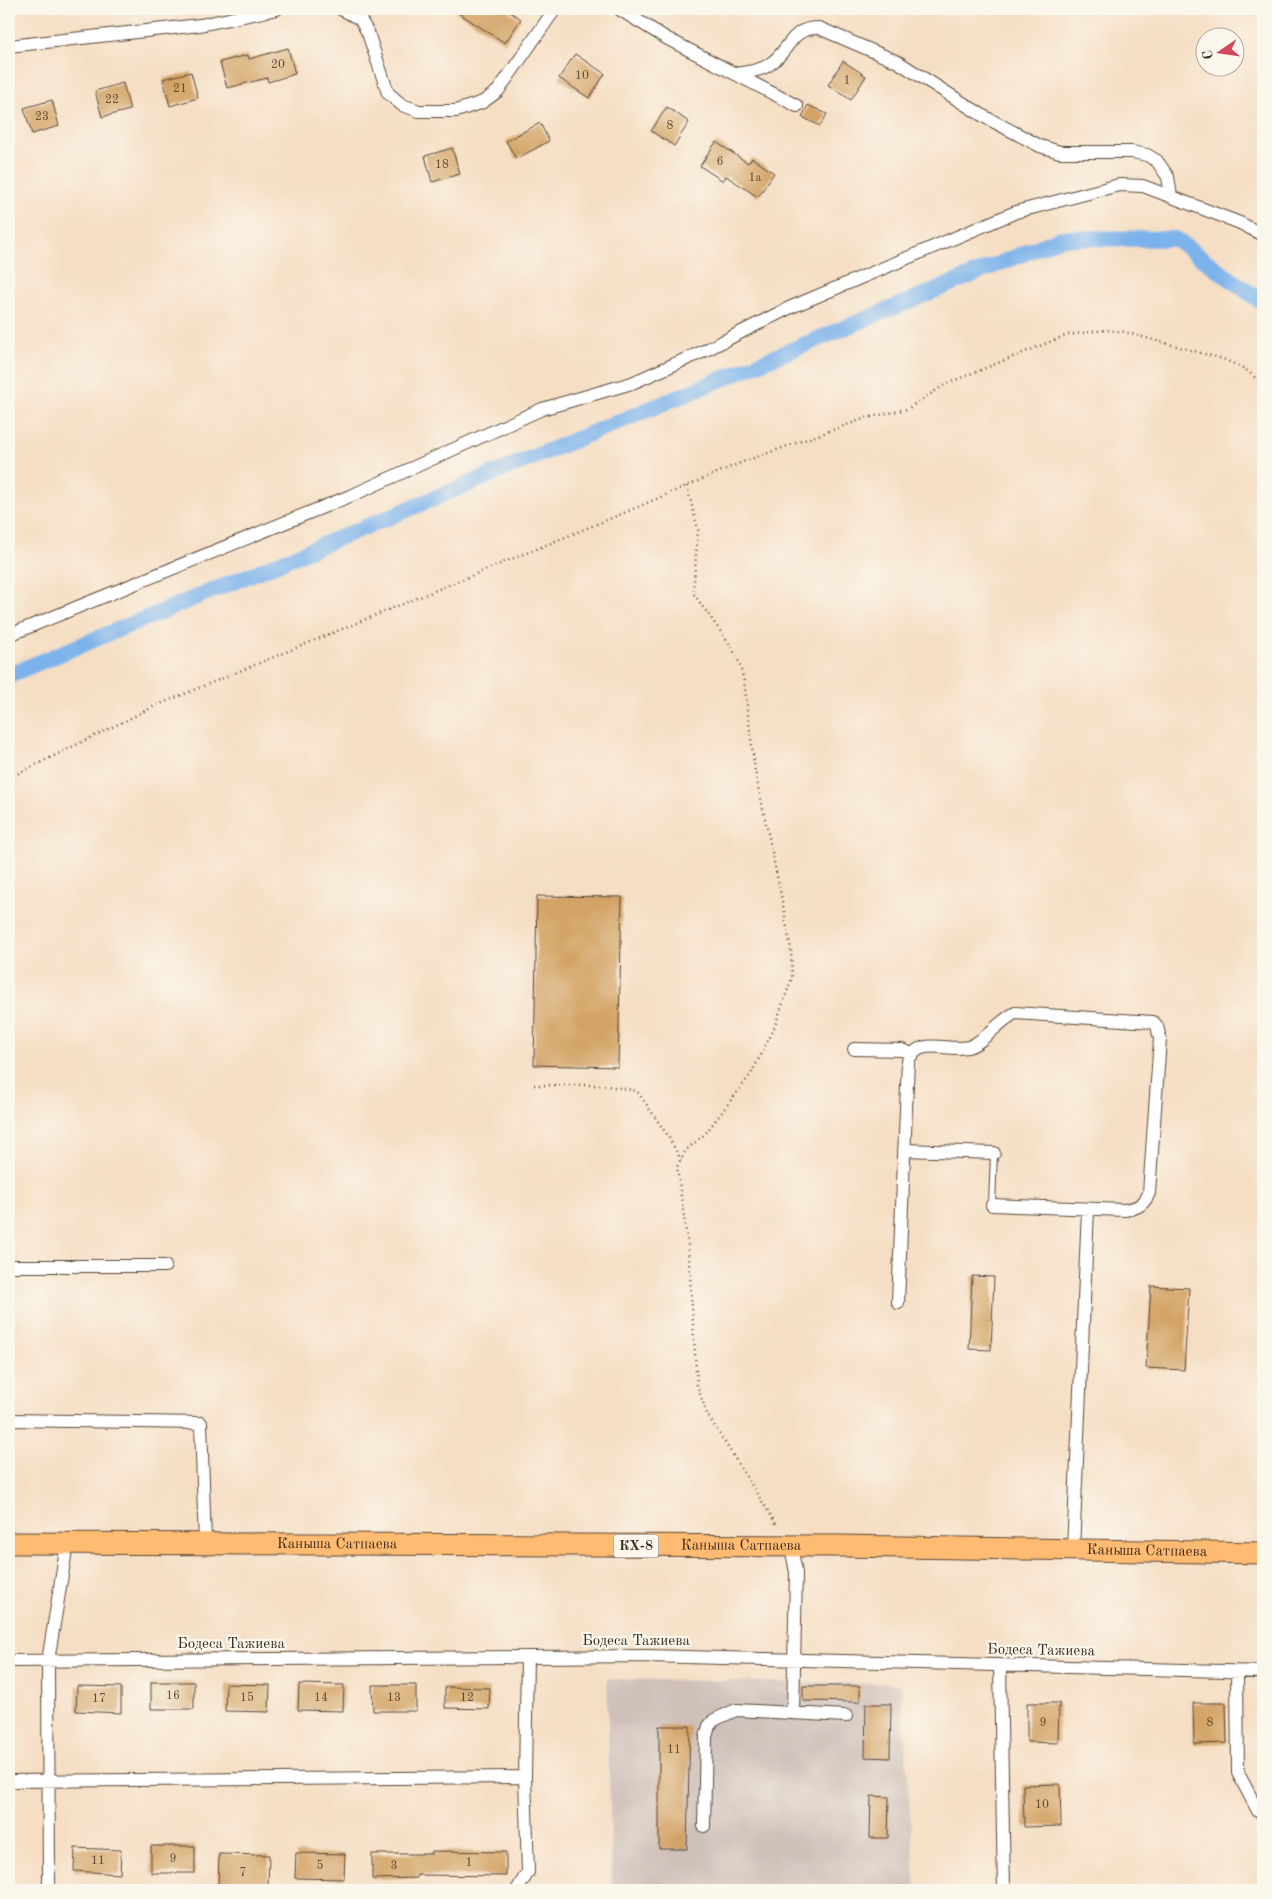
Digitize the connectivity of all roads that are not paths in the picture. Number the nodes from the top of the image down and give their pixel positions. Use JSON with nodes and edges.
{"nodes":[{"id":1,"x":277,"y":9,"type":"edge"},
{"id":2,"x":341,"y":9,"type":"edge"},
{"id":3,"x":555,"y":9,"type":"edge"},
{"id":4,"x":619,"y":9,"type":"edge"},
{"id":5,"x":9,"y":46,"type":"edge"},
{"id":6,"x":736,"y":74,"type":"junction"},
{"id":7,"x":797,"y":106,"type":"dead end"},
{"id":8,"x":1171,"y":196,"type":"junction"},
{"id":9,"x":1263,"y":235,"type":"edge"},
{"id":10,"x":9,"y":635,"type":"edge"},
{"id":11,"x":854,"y":1049,"type":"dead end"},
{"id":12,"x":912,"y":1054,"type":"junction"},
{"id":13,"x":904,"y":1150,"type":"junction"},
{"id":14,"x":994,"y":1154,"type":"joint"},
{"id":15,"x":992,"y":1205,"type":"joint"},
{"id":16,"x":1088,"y":1210,"type":"junction"},
{"id":17,"x":9,"y":1266,"type":"edge"},
{"id":18,"x":165,"y":1266,"type":"dead end"},
{"id":19,"x":898,"y":1302,"type":"dead end"},
{"id":20,"x":9,"y":1420,"type":"edge"},
{"id":21,"x":9,"y":1543,"type":"edge"},
{"id":22,"x":67,"y":1544,"type":"junction"},
{"id":23,"x":205,"y":1544,"type":"junction"},
{"id":24,"x":791,"y":1546,"type":"junction"},
{"id":25,"x":1073,"y":1550,"type":"junction"},
{"id":26,"x":1263,"y":1553,"type":"edge"},
{"id":27,"x":527,"y":1658,"type":"junction"},
{"id":28,"x":9,"y":1661,"type":"edge"},
{"id":29,"x":48,"y":1661,"type":"junction"},
{"id":30,"x":794,"y":1661,"type":"junction"},
{"id":31,"x":1000,"y":1667,"type":"junction"},
{"id":32,"x":1237,"y":1672,"type":"junction"},
{"id":33,"x":1263,"y":1672,"type":"edge"},
{"id":34,"x":793,"y":1713,"type":"junction"},
{"id":35,"x":846,"y":1716,"type":"dead end"},
{"id":36,"x":525,"y":1777,"type":"junction"},
{"id":37,"x":9,"y":1781,"type":"edge"},
{"id":38,"x":47,"y":1781,"type":"junction"},
{"id":39,"x":1258,"y":1811,"type":"dead end"},
{"id":40,"x":704,"y":1826,"type":"dead end"},
{"id":41,"x":49,"y":1890,"type":"edge"},
{"id":42,"x":517,"y":1890,"type":"edge"},
{"id":43,"x":1004,"y":1890,"type":"edge"}],
"edges":[{"from":1,"to":5,"type":"street"},
{"from":2,"to":3,"type":"street"},
{"from":4,"to":6,"type":"street"},
{"from":6,"to":7,"type":"street"},
{"from":6,"to":8,"type":"street"},
{"from":8,"to":9,"type":"street"},
{"from":8,"to":10,"type":"street"},
{"from":11,"to":12,"type":"street"},
{"from":12,"to":13,"type":"street"},
{"from":12,"to":16,"type":"street"},
{"from":13,"to":14,"type":"street"},
{"from":13,"to":19,"type":"street"},
{"from":14,"to":15,"type":"lane"},
{"from":15,"to":16,"type":"street"},
{"from":16,"to":25,"type":"street"},
{"from":17,"to":18,"type":"street"},
{"from":20,"to":23,"type":"street"},
{"from":21,"to":22,"type":"main road","name":"Каныша Сатпаева","number":"КХ-8"},
{"from":22,"to":23,"type":"main road","name":"Каныша Сатпаева","number":"КХ-8"},
{"from":22,"to":29,"type":"street"},
{"from":23,"to":24,"type":"main road","name":"Каныша Сатпаева","number":"КХ-8"},
{"from":24,"to":25,"type":"main road","name":"Каныша Сатпаева","number":"КХ-8"},
{"from":24,"to":30,"type":"street"},
{"from":25,"to":26,"type":"main road","name":"Каныша Сатпаева","number":"КХ-8"},
{"from":27,"to":29,"type":"street","name":"Бодеса Тажиева"},
{"from":27,"to":30,"type":"street","name":"Бодеса Тажиева"},
{"from":27,"to":36,"type":"street"},
{"from":28,"to":29,"type":"street","name":"Бодеса Тажиева"},
{"from":29,"to":38,"type":"street"},
{"from":30,"to":31,"type":"street","name":"Бодеса Тажиева"},
{"from":30,"to":34,"type":"street"},
{"from":31,"to":32,"type":"street","name":"Бодеса Тажиева"},
{"from":31,"to":43,"type":"street"},
{"from":32,"to":33,"type":"street","name":"Бодеса Тажиева"},
{"from":32,"to":39,"type":"street"},
{"from":34,"to":35,"type":"street"},
{"from":34,"to":40,"type":"street"},
{"from":36,"to":38,"type":"street"},
{"from":36,"to":42,"type":"street"},
{"from":37,"to":38,"type":"street"},
{"from":38,"to":41,"type":"street"}]}
